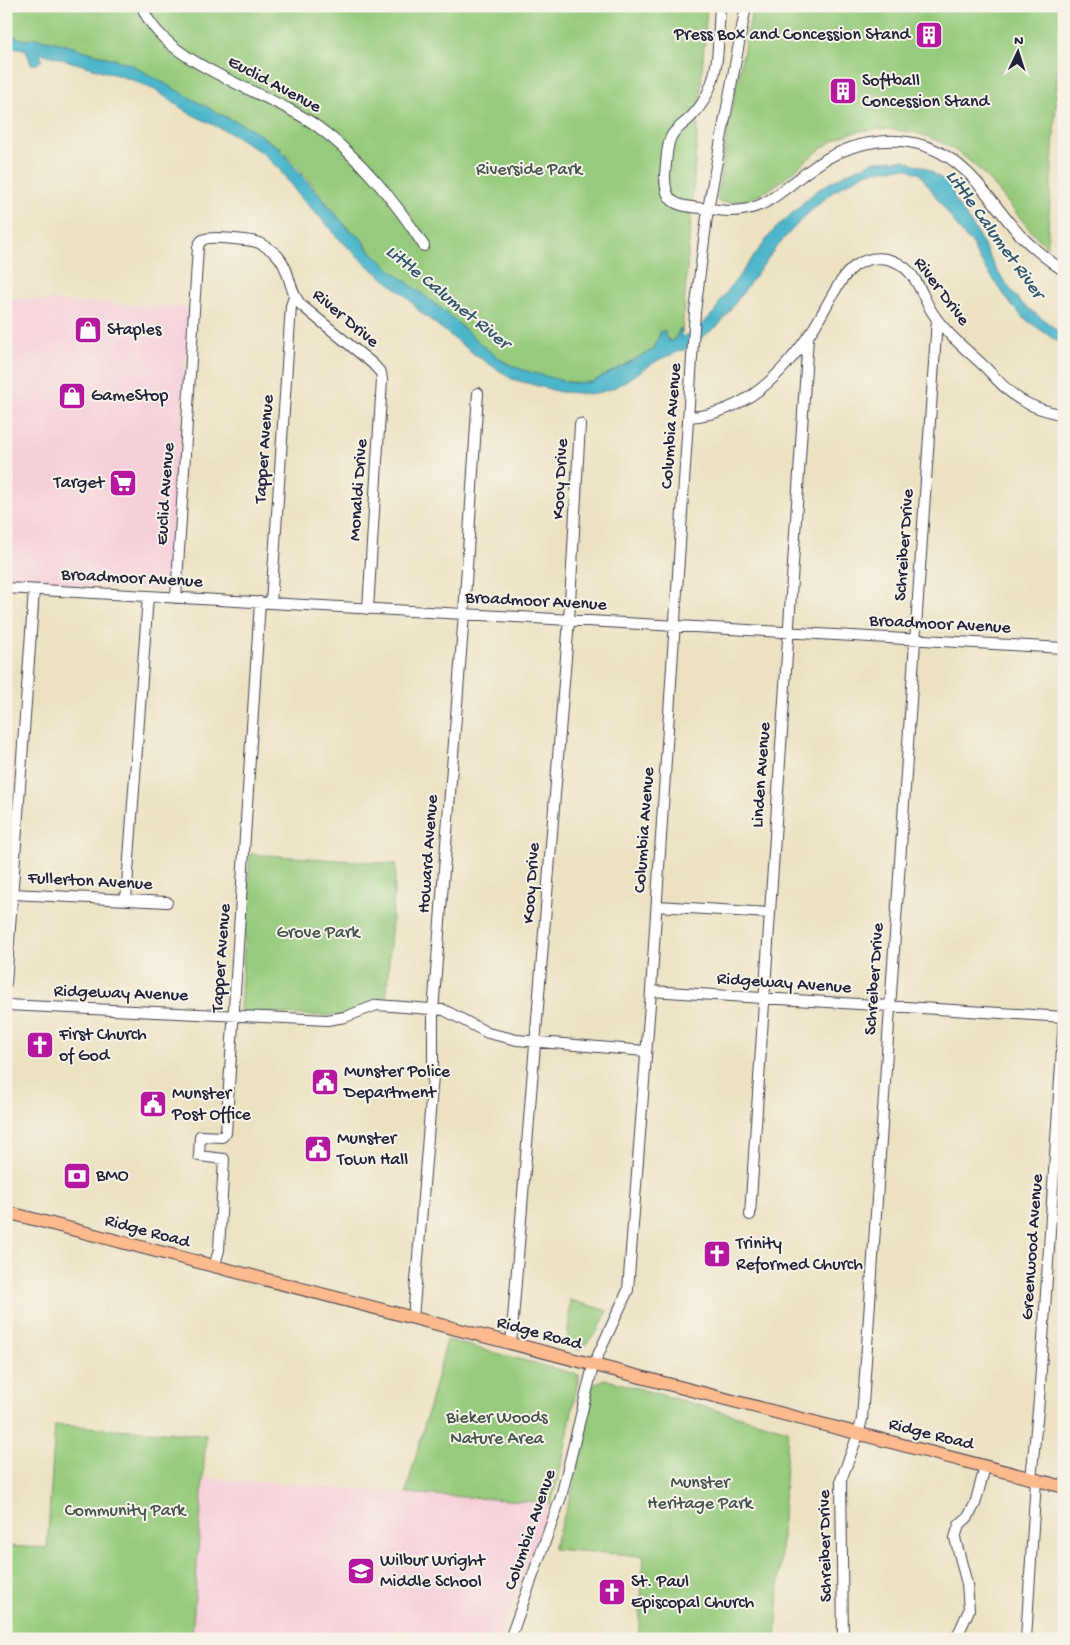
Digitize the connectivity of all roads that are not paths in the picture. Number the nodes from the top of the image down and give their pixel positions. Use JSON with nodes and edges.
{"nodes":[{"id":1,"x":142,"y":6,"type":"edge"},
{"id":2,"x":720,"y":6,"type":"edge"},
{"id":3,"x":746,"y":6,"type":"edge"},
{"id":4,"x":708,"y":209,"type":"junction"},
{"id":5,"x":199,"y":243,"type":"joint"},
{"id":6,"x":424,"y":246,"type":"dead end"},
{"id":7,"x":1064,"y":271,"type":"edge"},
{"id":8,"x":294,"y":297,"type":"junction"},
{"id":9,"x":937,"y":319,"type":"junction"},
{"id":10,"x":808,"y":337,"type":"junction"},
{"id":11,"x":381,"y":373,"type":"joint"},
{"id":12,"x":478,"y":393,"type":"dead end"},
{"id":13,"x":1064,"y":415,"type":"edge"},
{"id":14,"x":689,"y":417,"type":"junction"},
{"id":15,"x":580,"y":424,"type":"dead end"},
{"id":16,"x":6,"y":588,"type":"edge"},
{"id":17,"x":34,"y":590,"type":"junction"},
{"id":18,"x":148,"y":596,"type":"junction"},
{"id":19,"x":176,"y":598,"type":"junction"},
{"id":20,"x":266,"y":603,"type":"junction"},
{"id":21,"x":368,"y":608,"type":"junction"},
{"id":22,"x":464,"y":614,"type":"junction"},
{"id":23,"x":568,"y":620,"type":"junction"},
{"id":24,"x":675,"y":626,"type":"junction"},
{"id":25,"x":789,"y":632,"type":"junction"},
{"id":26,"x":916,"y":640,"type":"junction"},
{"id":27,"x":1064,"y":648,"type":"edge"},
{"id":28,"x":13,"y":894,"type":"junction"},
{"id":29,"x":126,"y":900,"type":"junction"},
{"id":30,"x":166,"y":902,"type":"dead end"},
{"id":31,"x":657,"y":906,"type":"junction"},
{"id":32,"x":769,"y":913,"type":"junction"},
{"id":33,"x":6,"y":983,"type":"edge"},
{"id":34,"x":651,"y":991,"type":"junction"},
{"id":35,"x":763,"y":998,"type":"junction"},
{"id":36,"x":6,"y":1005,"type":"edge"},
{"id":37,"x":889,"y":1007,"type":"junction"},
{"id":38,"x":433,"y":1011,"type":"junction"},
{"id":39,"x":234,"y":1015,"type":"junction"},
{"id":40,"x":1064,"y":1018,"type":"edge"},
{"id":41,"x":536,"y":1041,"type":"junction"},
{"id":42,"x":645,"y":1051,"type":"junction"},
{"id":43,"x":1062,"y":1072,"type":"edge"},
{"id":44,"x":6,"y":1212,"type":"edge"},
{"id":45,"x":750,"y":1215,"type":"dead end"},
{"id":46,"x":214,"y":1267,"type":"junction"},
{"id":47,"x":413,"y":1318,"type":"junction"},
{"id":48,"x":511,"y":1344,"type":"junction"},
{"id":49,"x":593,"y":1366,"type":"junction"},
{"id":50,"x":858,"y":1435,"type":"junction"},
{"id":51,"x":985,"y":1467,"type":"junction"},
{"id":52,"x":1034,"y":1479,"type":"junction"},
{"id":53,"x":1064,"y":1487,"type":"edge"},
{"id":54,"x":513,"y":1638,"type":"edge"},
{"id":55,"x":843,"y":1639,"type":"edge"},
{"id":56,"x":956,"y":1639,"type":"edge"},
{"id":57,"x":1026,"y":1639,"type":"edge"}],
"edges":[{"from":1,"to":6,"type":"street","name":"Euclid Avenue"},
{"from":2,"to":4,"type":"street"},
{"from":3,"to":4,"type":"street","name":"Columbia Avenue"},
{"from":4,"to":7,"type":"street"},
{"from":4,"to":14,"type":"street","name":"Columbia Avenue"},
{"from":5,"to":8,"type":"street","name":"River Drive"},
{"from":5,"to":19,"type":"street","name":"Euclid Avenue"},
{"from":8,"to":11,"type":"street","name":"River Drive"},
{"from":8,"to":20,"type":"street","name":"Tapper Avenue"},
{"from":9,"to":10,"type":"street","name":"River Drive"},
{"from":9,"to":13,"type":"street","name":"River Drive"},
{"from":9,"to":26,"type":"street","name":"Schreiber Drive"},
{"from":10,"to":14,"type":"street","name":"River Drive"},
{"from":10,"to":25,"type":"street","name":"Linden Avenue"},
{"from":11,"to":21,"type":"street","name":"Monaldi Drive"},
{"from":12,"to":22,"type":"street","name":"Howard Avenue"},
{"from":14,"to":24,"type":"street","name":"Columbia Avenue"},
{"from":15,"to":23,"type":"street","name":"Kooy Drive"},
{"from":16,"to":17,"type":"street","name":"Broadmoor Avenue"},
{"from":17,"to":18,"type":"street","name":"Broadmoor Avenue"},
{"from":17,"to":28,"type":"street"},
{"from":18,"to":19,"type":"street","name":"Broadmoor Avenue"},
{"from":18,"to":29,"type":"street"},
{"from":19,"to":20,"type":"street","name":"Broadmoor Avenue"},
{"from":20,"to":21,"type":"street","name":"Broadmoor Avenue"},
{"from":20,"to":39,"type":"street","name":"Tapper Avenue"},
{"from":21,"to":22,"type":"street","name":"Broadmoor Avenue"},
{"from":22,"to":23,"type":"street","name":"Broadmoor Avenue"},
{"from":22,"to":38,"type":"street","name":"Howard Avenue"},
{"from":23,"to":24,"type":"street","name":"Broadmoor Avenue"},
{"from":23,"to":41,"type":"street","name":"Kooy Drive"},
{"from":24,"to":25,"type":"street","name":"Broadmoor Avenue"},
{"from":24,"to":31,"type":"street","name":"Columbia Avenue"},
{"from":25,"to":26,"type":"street","name":"Broadmoor Avenue"},
{"from":25,"to":32,"type":"street","name":"Linden Avenue"},
{"from":26,"to":27,"type":"street","name":"Broadmoor Avenue"},
{"from":26,"to":37,"type":"street","name":"Schreiber Drive"},
{"from":28,"to":29,"type":"street","name":"Fullerton Avenue"},
{"from":28,"to":33,"type":"street"},
{"from":29,"to":30,"type":"street","name":"Fullerton Avenue"},
{"from":31,"to":32,"type":"street"},
{"from":31,"to":34,"type":"street","name":"Columbia Avenue"},
{"from":32,"to":35,"type":"street","name":"Linden Avenue"},
{"from":34,"to":35,"type":"street","name":"Ridgeway Avenue"},
{"from":34,"to":42,"type":"street","name":"Columbia Avenue"},
{"from":35,"to":37,"type":"street","name":"Ridgeway Avenue"},
{"from":35,"to":45,"type":"street","name":"Linden Avenue"},
{"from":36,"to":39,"type":"street","name":"Ridgeway Avenue"},
{"from":37,"to":40,"type":"street","name":"Ridgeway Avenue"},
{"from":37,"to":50,"type":"street","name":"Schreiber Drive"},
{"from":38,"to":39,"type":"street","name":"Ridgeway Avenue"},
{"from":38,"to":41,"type":"street","name":"Ridgeway Avenue"},
{"from":38,"to":47,"type":"street","name":"Howard Avenue"},
{"from":39,"to":46,"type":"street","name":"Tapper Avenue"},
{"from":40,"to":43,"type":"street","name":"Greenwood Avenue"},
{"from":41,"to":42,"type":"street","name":"Ridgeway Avenue"},
{"from":41,"to":48,"type":"street","name":"Kooy Drive"},
{"from":42,"to":49,"type":"street","name":"Columbia Avenue"},
{"from":43,"to":52,"type":"street","name":"Greenwood Avenue"},
{"from":44,"to":46,"type":"main road","name":"Ridge Road"},
{"from":46,"to":47,"type":"main road","name":"Ridge Road"},
{"from":47,"to":48,"type":"main road","name":"Ridge Road"},
{"from":48,"to":49,"type":"main road","name":"Ridge Road"},
{"from":49,"to":50,"type":"main road","name":"Ridge Road"},
{"from":49,"to":54,"type":"street","name":"Columbia Avenue"},
{"from":50,"to":51,"type":"main road","name":"Ridge Road"},
{"from":50,"to":55,"type":"street","name":"Schreiber Drive"},
{"from":51,"to":52,"type":"main road","name":"Ridge Road"},
{"from":51,"to":56,"type":"street"},
{"from":52,"to":53,"type":"main road","name":"Ridge Road"},
{"from":52,"to":57,"type":"street","name":"Greenwood Avenue"}]}
